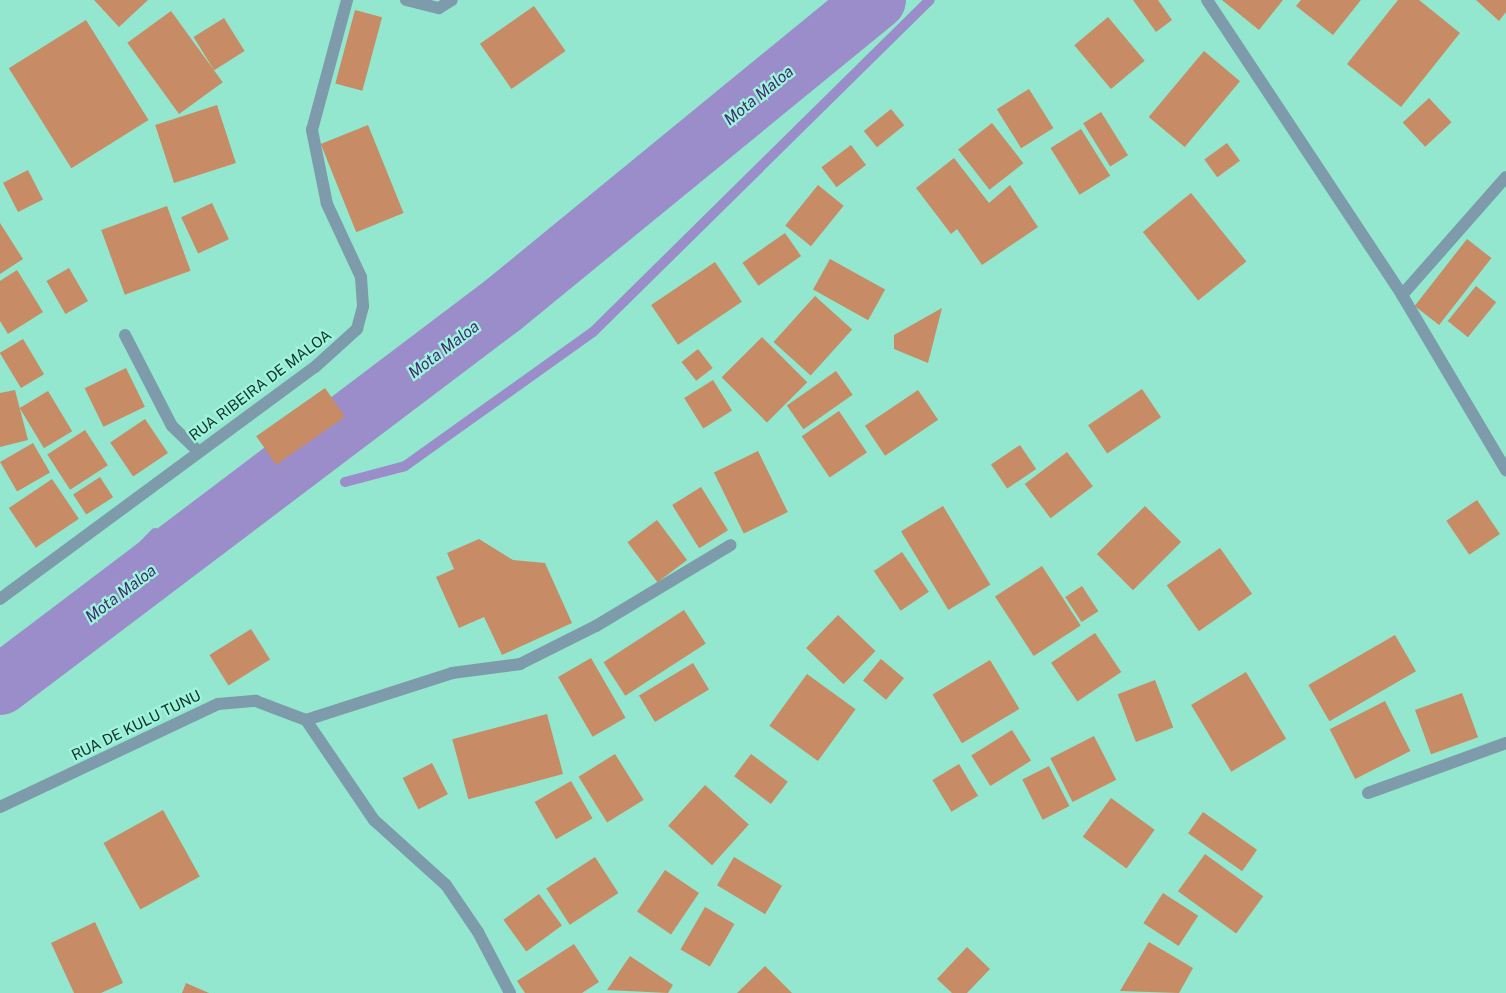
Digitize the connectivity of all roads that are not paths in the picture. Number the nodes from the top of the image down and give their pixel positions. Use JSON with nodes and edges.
{"nodes":[{"id":1,"x":347,"y":0,"type":"edge"},
{"id":2,"x":406,"y":0,"type":"edge"},
{"id":3,"x":452,"y":0,"type":"edge"},
{"id":4,"x":1207,"y":0,"type":"edge"},
{"id":5,"x":1506,"y":177,"type":"edge"},
{"id":6,"x":1402,"y":295,"type":"junction"},
{"id":7,"x":125,"y":335,"type":"dead end"},
{"id":8,"x":199,"y":452,"type":"junction"},
{"id":9,"x":1506,"y":470,"type":"edge"},
{"id":10,"x":731,"y":545,"type":"dead end"},
{"id":11,"x":0,"y":599,"type":"edge"},
{"id":12,"x":306,"y":720,"type":"junction"},
{"id":13,"x":1506,"y":743,"type":"edge"},
{"id":14,"x":1368,"y":792,"type":"dead end"},
{"id":15,"x":0,"y":807,"type":"edge"},
{"id":16,"x":510,"y":993,"type":"edge"}],
"edges":[{"from":1,"to":8,"type":"street","name":"RUA RIBEIRA DE MALOA"},
{"from":2,"to":3,"type":"street"},
{"from":4,"to":6,"type":"street"},
{"from":5,"to":6,"type":"street"},
{"from":6,"to":9,"type":"street"},
{"from":7,"to":8,"type":"street"},
{"from":8,"to":11,"type":"street","name":"RUA RIBEIRA DE MALOA"},
{"from":10,"to":12,"type":"street"},
{"from":12,"to":15,"type":"street","name":"RUA DE KULU TUNU"},
{"from":12,"to":16,"type":"street"},
{"from":13,"to":14,"type":"street"}]}
